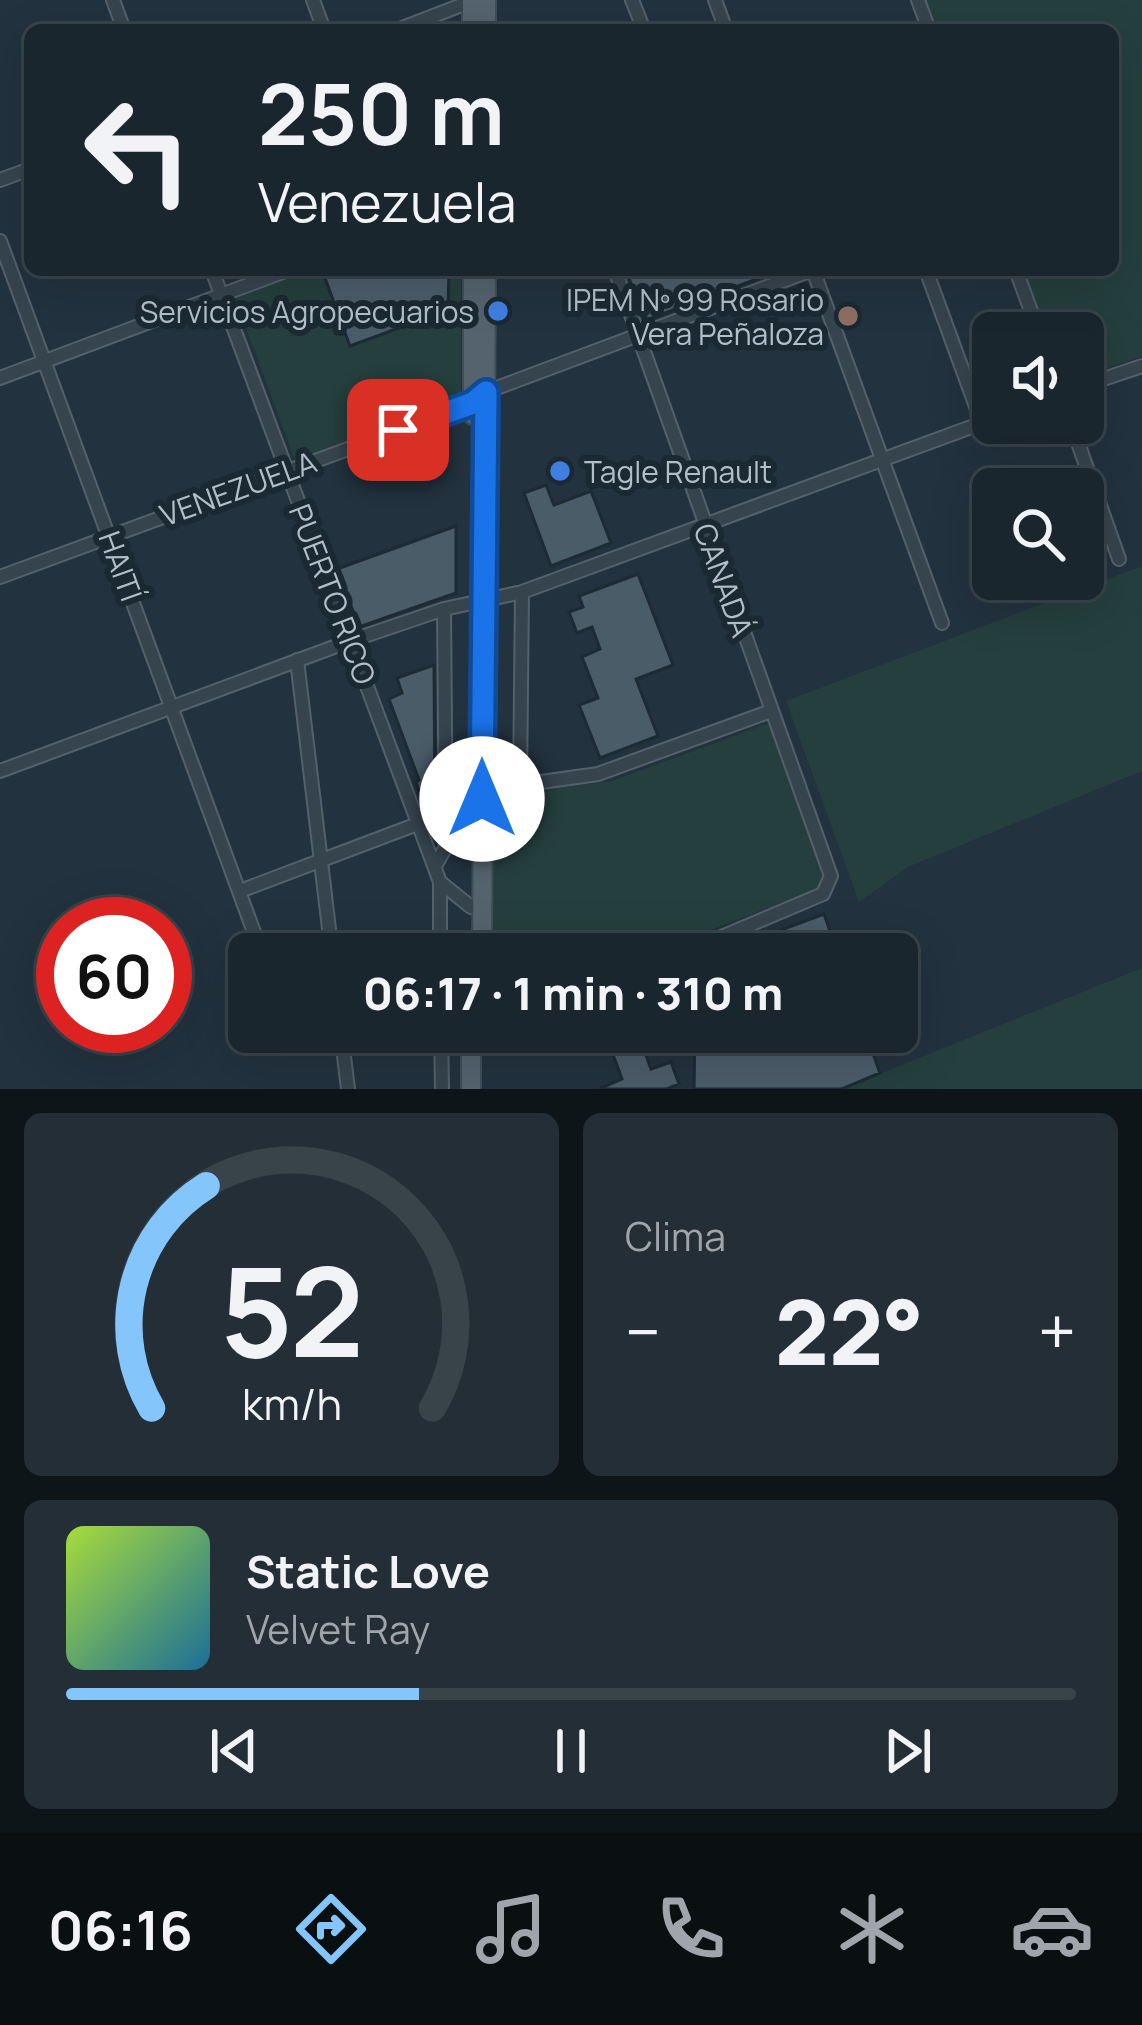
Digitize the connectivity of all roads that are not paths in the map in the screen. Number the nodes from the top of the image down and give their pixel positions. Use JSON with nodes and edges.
{"nodes":[{"id":1,"x":482,"y":1,"type":"edge"},
{"id":2,"x":415,"y":24,"type":"edge"},
{"id":3,"x":0,"y":241,"type":"edge"},
{"id":4,"x":214,"y":276,"type":"edge"},
{"id":5,"x":272,"y":276,"type":"edge"},
{"id":6,"x":472,"y":276,"type":"edge"},
{"id":7,"x":486,"y":276,"type":"edge"},
{"id":8,"x":616,"y":276,"type":"edge"},
{"id":9,"x":797,"y":276,"type":"edge"},
{"id":10,"x":815,"y":276,"type":"edge"},
{"id":11,"x":928,"y":276,"type":"edge"},
{"id":12,"x":1018,"y":276,"type":"edge"},
{"id":13,"x":221,"y":295,"type":"junction"},
{"id":14,"x":1031,"y":312,"type":"edge"},
{"id":15,"x":637,"y":335,"type":"junction"},
{"id":16,"x":44,"y":361,"type":"junction"},
{"id":17,"x":1142,"y":366,"type":"edge"},
{"id":18,"x":0,"y":378,"type":"edge"},
{"id":19,"x":1104,"y":379,"type":"edge"},
{"id":20,"x":972,"y":382,"type":"edge"},
{"id":21,"x":480,"y":397,"type":"junction"},
{"id":22,"x":972,"y":427,"type":"edge"},
{"id":23,"x":1078,"y":444,"type":"edge"},
{"id":24,"x":882,"y":458,"type":"junction"},
{"id":25,"x":286,"y":470,"type":"junction"},
{"id":26,"x":704,"y":524,"type":"junction"},
{"id":27,"x":109,"y":535,"type":"junction"},
{"id":28,"x":1119,"y":559,"type":"dead end"},
{"id":29,"x":0,"y":577,"type":"edge"},
{"id":30,"x":522,"y":592,"type":"junction"},
{"id":31,"x":486,"y":599,"type":"junction"},
{"id":32,"x":444,"y":609,"type":"junction"},
{"id":33,"x":942,"y":622,"type":"dead end"},
{"id":34,"x":350,"y":640,"type":"junction"},
{"id":35,"x":297,"y":660,"type":"junction"},
{"id":36,"x":174,"y":707,"type":"junction"},
{"id":37,"x":771,"y":711,"type":"junction"},
{"id":38,"x":0,"y":771,"type":"edge"},
{"id":39,"x":520,"y":785,"type":"junction"},
{"id":40,"x":482,"y":799,"type":"junction"},
{"id":41,"x":420,"y":823,"type":"junction"},
{"id":42,"x":471,"y":844,"type":"junction"},
{"id":43,"x":446,"y":847,"type":"junction"},
{"id":44,"x":321,"y":860,"type":"junction"},
{"id":45,"x":435,"y":866,"type":"junction"},
{"id":46,"x":440,"y":882,"type":"junction"},
{"id":47,"x":240,"y":891,"type":"junction"},
{"id":48,"x":470,"y":907,"type":"junction"},
{"id":49,"x":255,"y":933,"type":"edge"},
{"id":50,"x":330,"y":933,"type":"edge"},
{"id":51,"x":440,"y":933,"type":"edge"},
{"id":52,"x":471,"y":933,"type":"edge"},
{"id":53,"x":482,"y":933,"type":"edge"},
{"id":54,"x":728,"y":933,"type":"edge"},
{"id":55,"x":344,"y":1053,"type":"edge"},
{"id":56,"x":441,"y":1053,"type":"edge"},
{"id":57,"x":471,"y":1053,"type":"edge"},
{"id":58,"x":482,"y":1053,"type":"edge"},
{"id":59,"x":348,"y":1089,"type":"edge"},
{"id":60,"x":442,"y":1089,"type":"edge"},
{"id":61,"x":471,"y":1089,"type":"edge"},
{"id":62,"x":482,"y":1089,"type":"edge"}],
"edges":[{"from":1,"to":2,"type":"street"},
{"from":3,"to":16,"type":"street","name":"HAITÍ"},
{"from":4,"to":13,"type":"street","name":"PUERTO RICO"},
{"from":5,"to":13,"type":"street"},
{"from":6,"to":21,"type":"main road"},
{"from":7,"to":21,"type":"main road"},
{"from":8,"to":15,"type":"street","name":"CANADÁ"},
{"from":9,"to":15,"type":"street","name":"VENEZUELA"},
{"from":10,"to":24,"type":"street"},
{"from":11,"to":20,"type":"street"},
{"from":12,"to":14,"type":"street"},
{"from":13,"to":16,"type":"street"},
{"from":13,"to":25,"type":"street","name":"PUERTO RICO"},
{"from":15,"to":21,"type":"street","name":"VENEZUELA"},
{"from":15,"to":26,"type":"street","name":"CANADÁ"},
{"from":16,"to":18,"type":"street"},
{"from":16,"to":27,"type":"street","name":"HAITÍ"},
{"from":17,"to":19,"type":"street"},
{"from":21,"to":25,"type":"street","name":"VENEZUELA"},
{"from":21,"to":31,"type":"main road"},
{"from":22,"to":24,"type":"street"},
{"from":23,"to":28,"type":"street"},
{"from":24,"to":26,"type":"street"},
{"from":24,"to":33,"type":"street"},
{"from":25,"to":27,"type":"street","name":"VENEZUELA"},
{"from":25,"to":34,"type":"street","name":"PUERTO RICO"},
{"from":26,"to":30,"type":"street"},
{"from":26,"to":37,"type":"street","name":"CANADÁ"},
{"from":27,"to":29,"type":"street","name":"VENEZUELA"},
{"from":27,"to":36,"type":"street","name":"HAITÍ"},
{"from":30,"to":31,"type":"street"},
{"from":30,"to":39,"type":"street"},
{"from":31,"to":32,"type":"street"},
{"from":31,"to":40,"type":"main road"},
{"from":31,"to":42,"type":"main road"},
{"from":32,"to":34,"type":"street"},
{"from":32,"to":43,"type":"street"},
{"from":34,"to":35,"type":"street"},
{"from":34,"to":41,"type":"street","name":"PUERTO RICO"},
{"from":35,"to":36,"type":"street"},
{"from":35,"to":44,"type":"street"},
{"from":36,"to":38,"type":"street"},
{"from":36,"to":47,"type":"street","name":"HAITÍ"},
{"from":37,"to":39,"type":"street"},
{"from":37,"to":54,"type":"street","name":"CANADÁ"},
{"from":39,"to":40,"type":"street"},
{"from":40,"to":53,"type":"main road"},
{"from":41,"to":44,"type":"street"},
{"from":41,"to":45,"type":"street","name":"PUERTO RICO"},
{"from":42,"to":43,"type":"street"},
{"from":42,"to":48,"type":"main road"},
{"from":43,"to":45,"type":"street"},
{"from":44,"to":47,"type":"street"},
{"from":44,"to":50,"type":"street"},
{"from":45,"to":46,"type":"street","name":"PUERTO RICO"},
{"from":46,"to":48,"type":"street"},
{"from":46,"to":51,"type":"street","name":"PUERTO RICO"},
{"from":47,"to":49,"type":"street","name":"HAITÍ"},
{"from":48,"to":52,"type":"main road"},
{"from":55,"to":59,"type":"street"},
{"from":56,"to":60,"type":"street"},
{"from":57,"to":61,"type":"main road"},
{"from":58,"to":62,"type":"main road"}]}
